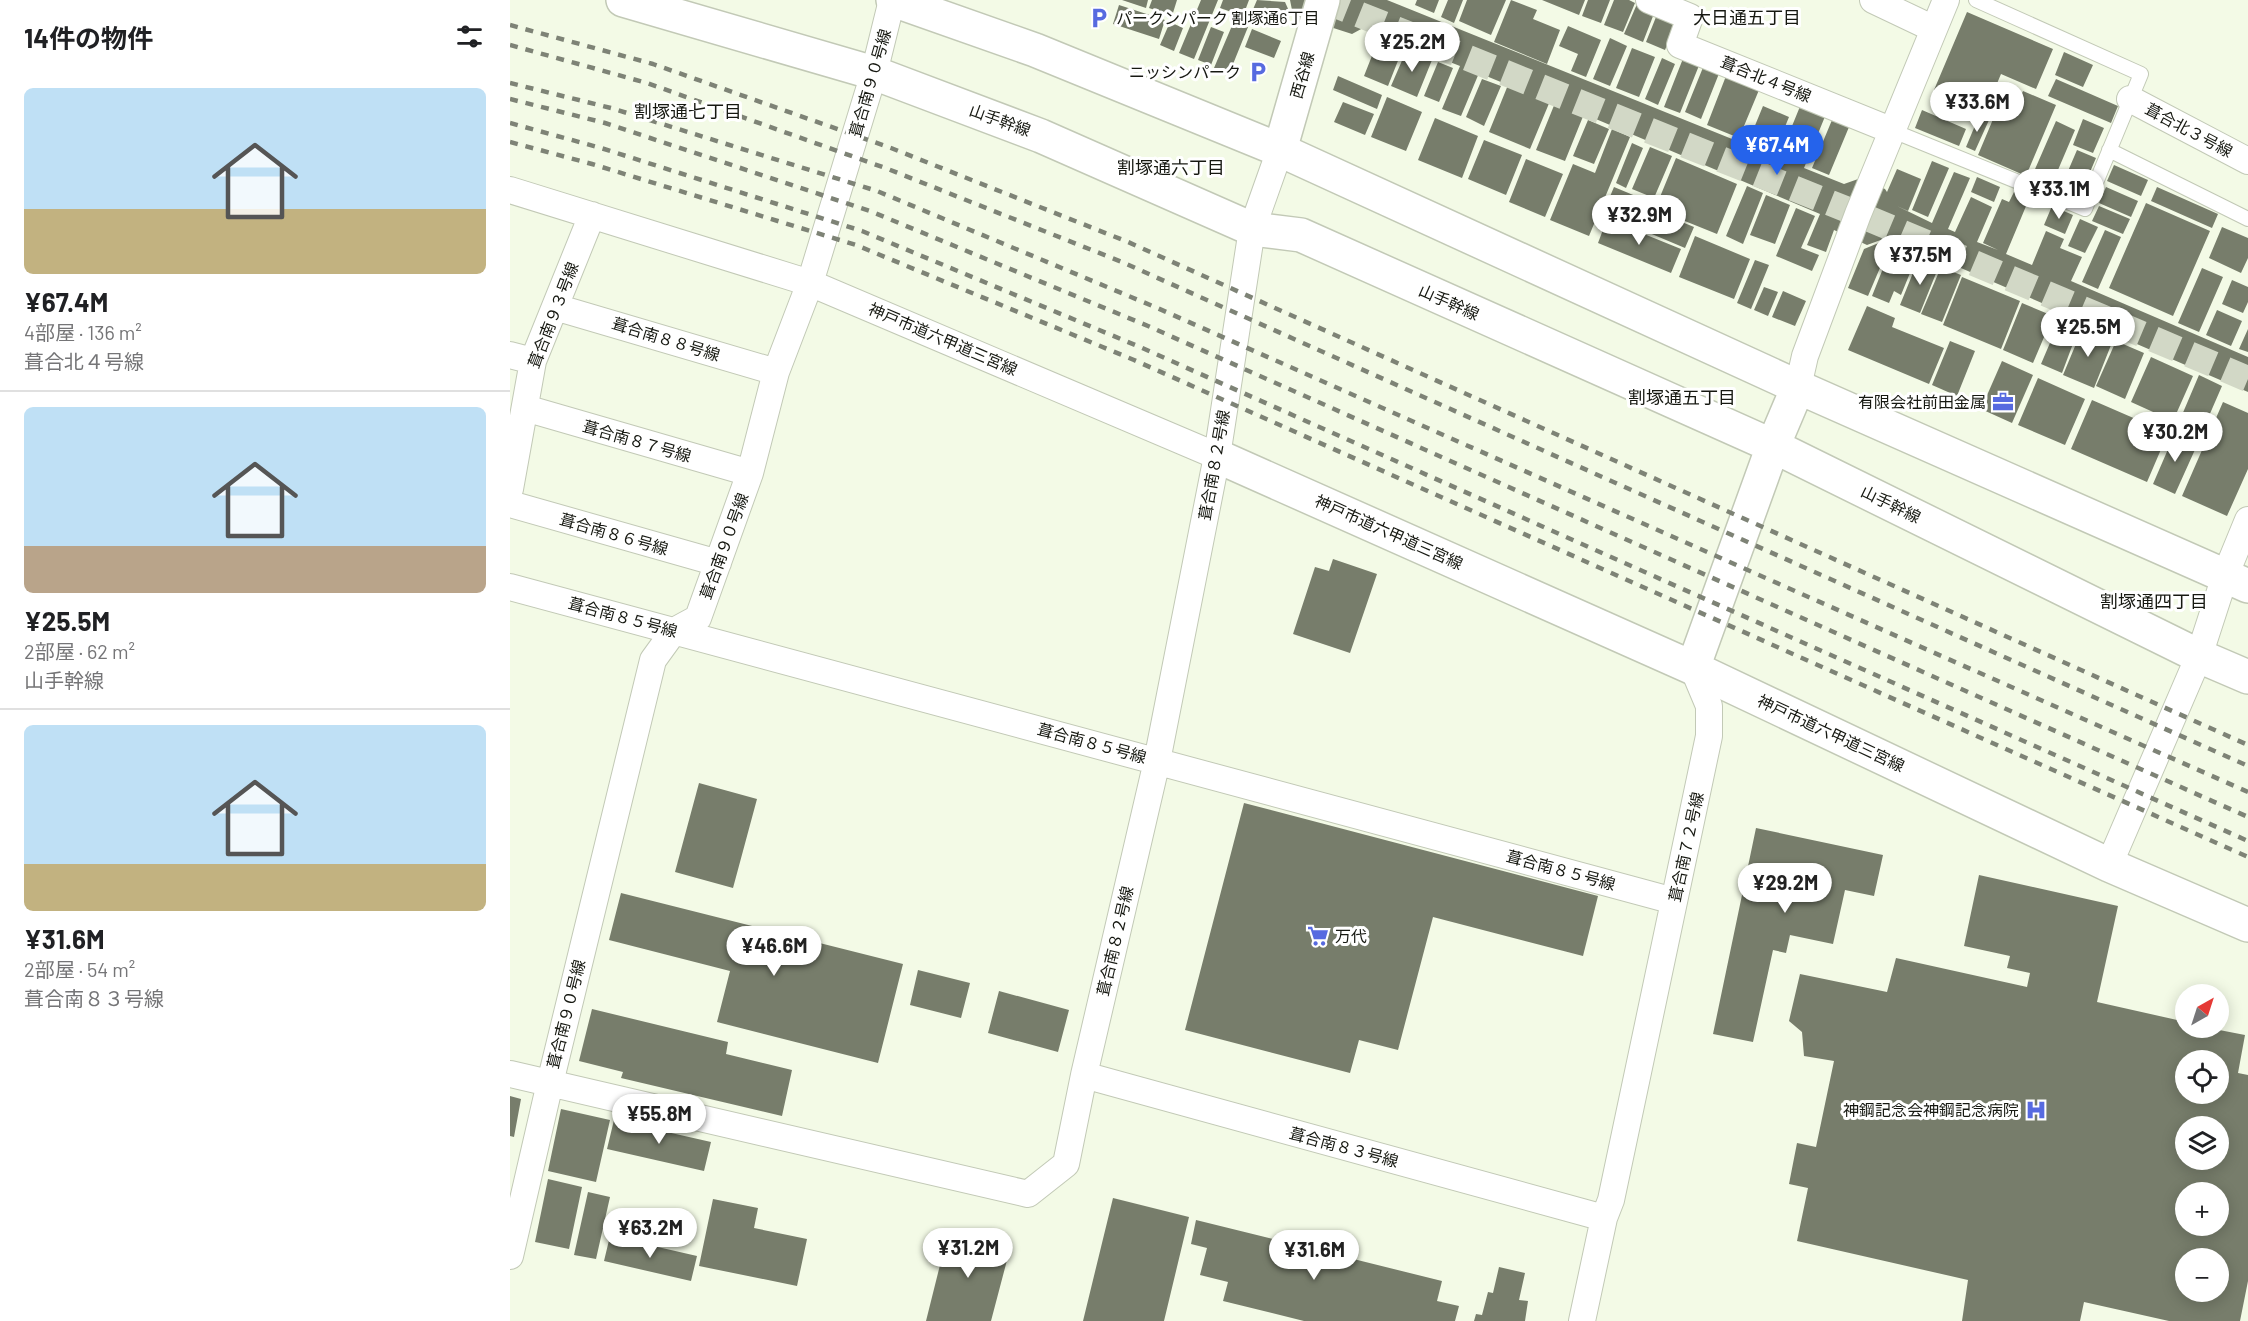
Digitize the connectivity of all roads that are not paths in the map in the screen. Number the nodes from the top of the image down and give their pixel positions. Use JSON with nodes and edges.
{"nodes":[{"id":1,"x":623,"y":0,"type":"edge"},
{"id":2,"x":893,"y":0,"type":"edge"},
{"id":3,"x":1323,"y":0,"type":"edge"},
{"id":4,"x":1648,"y":0,"type":"edge"},
{"id":5,"x":1873,"y":0,"type":"edge"},
{"id":6,"x":1946,"y":0,"type":"edge"},
{"id":7,"x":1976,"y":0,"type":"edge"},
{"id":8,"x":1934,"y":29,"type":"junction"},
{"id":9,"x":874,"y":74,"type":"junction"},
{"id":10,"x":2130,"y":99,"type":"junction"},
{"id":11,"x":1893,"y":131,"type":"junction"},
{"id":12,"x":1280,"y":150,"type":"junction"},
{"id":13,"x":2109,"y":150,"type":"junction"},
{"id":14,"x":2248,"y":161,"type":"edge"},
{"id":15,"x":510,"y":190,"type":"edge"},
{"id":16,"x":592,"y":215,"type":"junction"},
{"id":17,"x":2248,"y":219,"type":"edge"},
{"id":18,"x":1252,"y":229,"type":"junction"},
{"id":19,"x":810,"y":283,"type":"junction"},
{"id":20,"x":555,"y":306,"type":"junction"},
{"id":21,"x":522,"y":358,"type":"edge"},
{"id":22,"x":776,"y":372,"type":"junction"},
{"id":23,"x":1798,"y":387,"type":"junction"},
{"id":24,"x":525,"y":408,"type":"junction"},
{"id":25,"x":1773,"y":446,"type":"junction"},
{"id":26,"x":1217,"y":456,"type":"junction"},
{"id":27,"x":750,"y":473,"type":"junction"},
{"id":28,"x":510,"y":489,"type":"edge"},
{"id":29,"x":510,"y":504,"type":"edge"},
{"id":30,"x":2248,"y":520,"type":"edge"},
{"id":31,"x":718,"y":563,"type":"junction"},
{"id":32,"x":2236,"y":581,"type":"edge"},
{"id":33,"x":510,"y":587,"type":"edge"},
{"id":34,"x":674,"y":632,"type":"junction"},
{"id":35,"x":2199,"y":656,"type":"junction"},
{"id":36,"x":1693,"y":668,"type":"junction"},
{"id":37,"x":2248,"y":677,"type":"edge"},
{"id":38,"x":1157,"y":761,"type":"junction"},
{"id":39,"x":2109,"y":865,"type":"junction"},
{"id":40,"x":1674,"y":901,"type":"junction"},
{"id":41,"x":2248,"y":925,"type":"edge"},
{"id":42,"x":510,"y":1074,"type":"edge"},
{"id":43,"x":1084,"y":1075,"type":"junction"},
{"id":44,"x":549,"y":1083,"type":"junction"},
{"id":45,"x":1604,"y":1218,"type":"junction"},
{"id":46,"x":510,"y":1256,"type":"edge"},
{"id":47,"x":1582,"y":1321,"type":"edge"}],
"edges":[{"from":1,"to":9,"type":"street","name":"山手幹線"},
{"from":2,"to":9,"type":"street","name":"葺合南９０号線"},
{"from":2,"to":12,"type":"street"},
{"from":3,"to":12,"type":"street","name":"西谷線"},
{"from":4,"to":11,"type":"street","name":"葺合北４号線"},
{"from":5,"to":8,"type":"street"},
{"from":6,"to":8,"type":"street"},
{"from":7,"to":10,"type":"lane","name":"葺合北４号線"},
{"from":8,"to":11,"type":"street"},
{"from":9,"to":18,"type":"street","name":"山手幹線"},
{"from":9,"to":19,"type":"street","name":"葺合南９０号線"},
{"from":10,"to":13,"type":"lane","name":"葺合北４号線"},
{"from":10,"to":14,"type":"street","name":"葺合北３号線"},
{"from":11,"to":13,"type":"lane","name":"葺合北４号線"},
{"from":11,"to":23,"type":"street"},
{"from":12,"to":18,"type":"street","name":"葺合南８２号線"},
{"from":12,"to":23,"type":"street"},
{"from":13,"to":17,"type":"lane"},
{"from":15,"to":16,"type":"street","name":"神戸市道六甲道三宮線"},
{"from":16,"to":19,"type":"street","name":"神戸市道六甲道三宮線"},
{"from":16,"to":20,"type":"street","name":"葺合南９３号線"},
{"from":18,"to":25,"type":"street","name":"山手幹線"},
{"from":18,"to":26,"type":"street","name":"葺合南８２号線"},
{"from":19,"to":22,"type":"street","name":"葺合南９０号線"},
{"from":19,"to":26,"type":"street","name":"神戸市道六甲道三宮線"},
{"from":20,"to":21,"type":"street","name":"葺合南９３号線"},
{"from":20,"to":22,"type":"street","name":"葺合南８８号線"},
{"from":21,"to":24,"type":"street","name":"葺合南９３号線"},
{"from":22,"to":27,"type":"street","name":"葺合南９０号線"},
{"from":23,"to":25,"type":"street"},
{"from":23,"to":32,"type":"street"},
{"from":24,"to":27,"type":"street","name":"葺合南８７号線"},
{"from":24,"to":28,"type":"street","name":"葺合南９３号線"},
{"from":25,"to":35,"type":"street","name":"山手幹線"},
{"from":25,"to":36,"type":"street"},
{"from":26,"to":36,"type":"street","name":"神戸市道六甲道三宮線"},
{"from":26,"to":38,"type":"street","name":"葺合南８２号線"},
{"from":27,"to":31,"type":"street","name":"葺合南９０号線"},
{"from":29,"to":31,"type":"street","name":"葺合南８６号線"},
{"from":30,"to":32,"type":"street"},
{"from":31,"to":34,"type":"street","name":"葺合南９０号線"},
{"from":32,"to":35,"type":"street"},
{"from":33,"to":34,"type":"street","name":"葺合南８５号線"},
{"from":34,"to":38,"type":"street","name":"葺合南８５号線"},
{"from":34,"to":44,"type":"street","name":"葺合南９０号線"},
{"from":35,"to":37,"type":"street","name":"山手幹線"},
{"from":35,"to":39,"type":"street"},
{"from":36,"to":39,"type":"street","name":"神戸市道六甲道三宮線"},
{"from":36,"to":40,"type":"street","name":"葺合南７２号線"},
{"from":38,"to":40,"type":"street","name":"葺合南８５号線"},
{"from":38,"to":43,"type":"street","name":"葺合南８２号線"},
{"from":39,"to":41,"type":"street","name":"神戸市道六甲道三宮線"},
{"from":40,"to":45,"type":"street","name":"葺合南７２号線"},
{"from":42,"to":44,"type":"street","name":"葺合南８２号線"},
{"from":43,"to":44,"type":"street","name":"葺合南８２号線"},
{"from":43,"to":45,"type":"street","name":"葺合南８３号線"},
{"from":44,"to":46,"type":"street","name":"葺合南９０号線"},
{"from":45,"to":47,"type":"street","name":"葺合南７２号線"}]}
